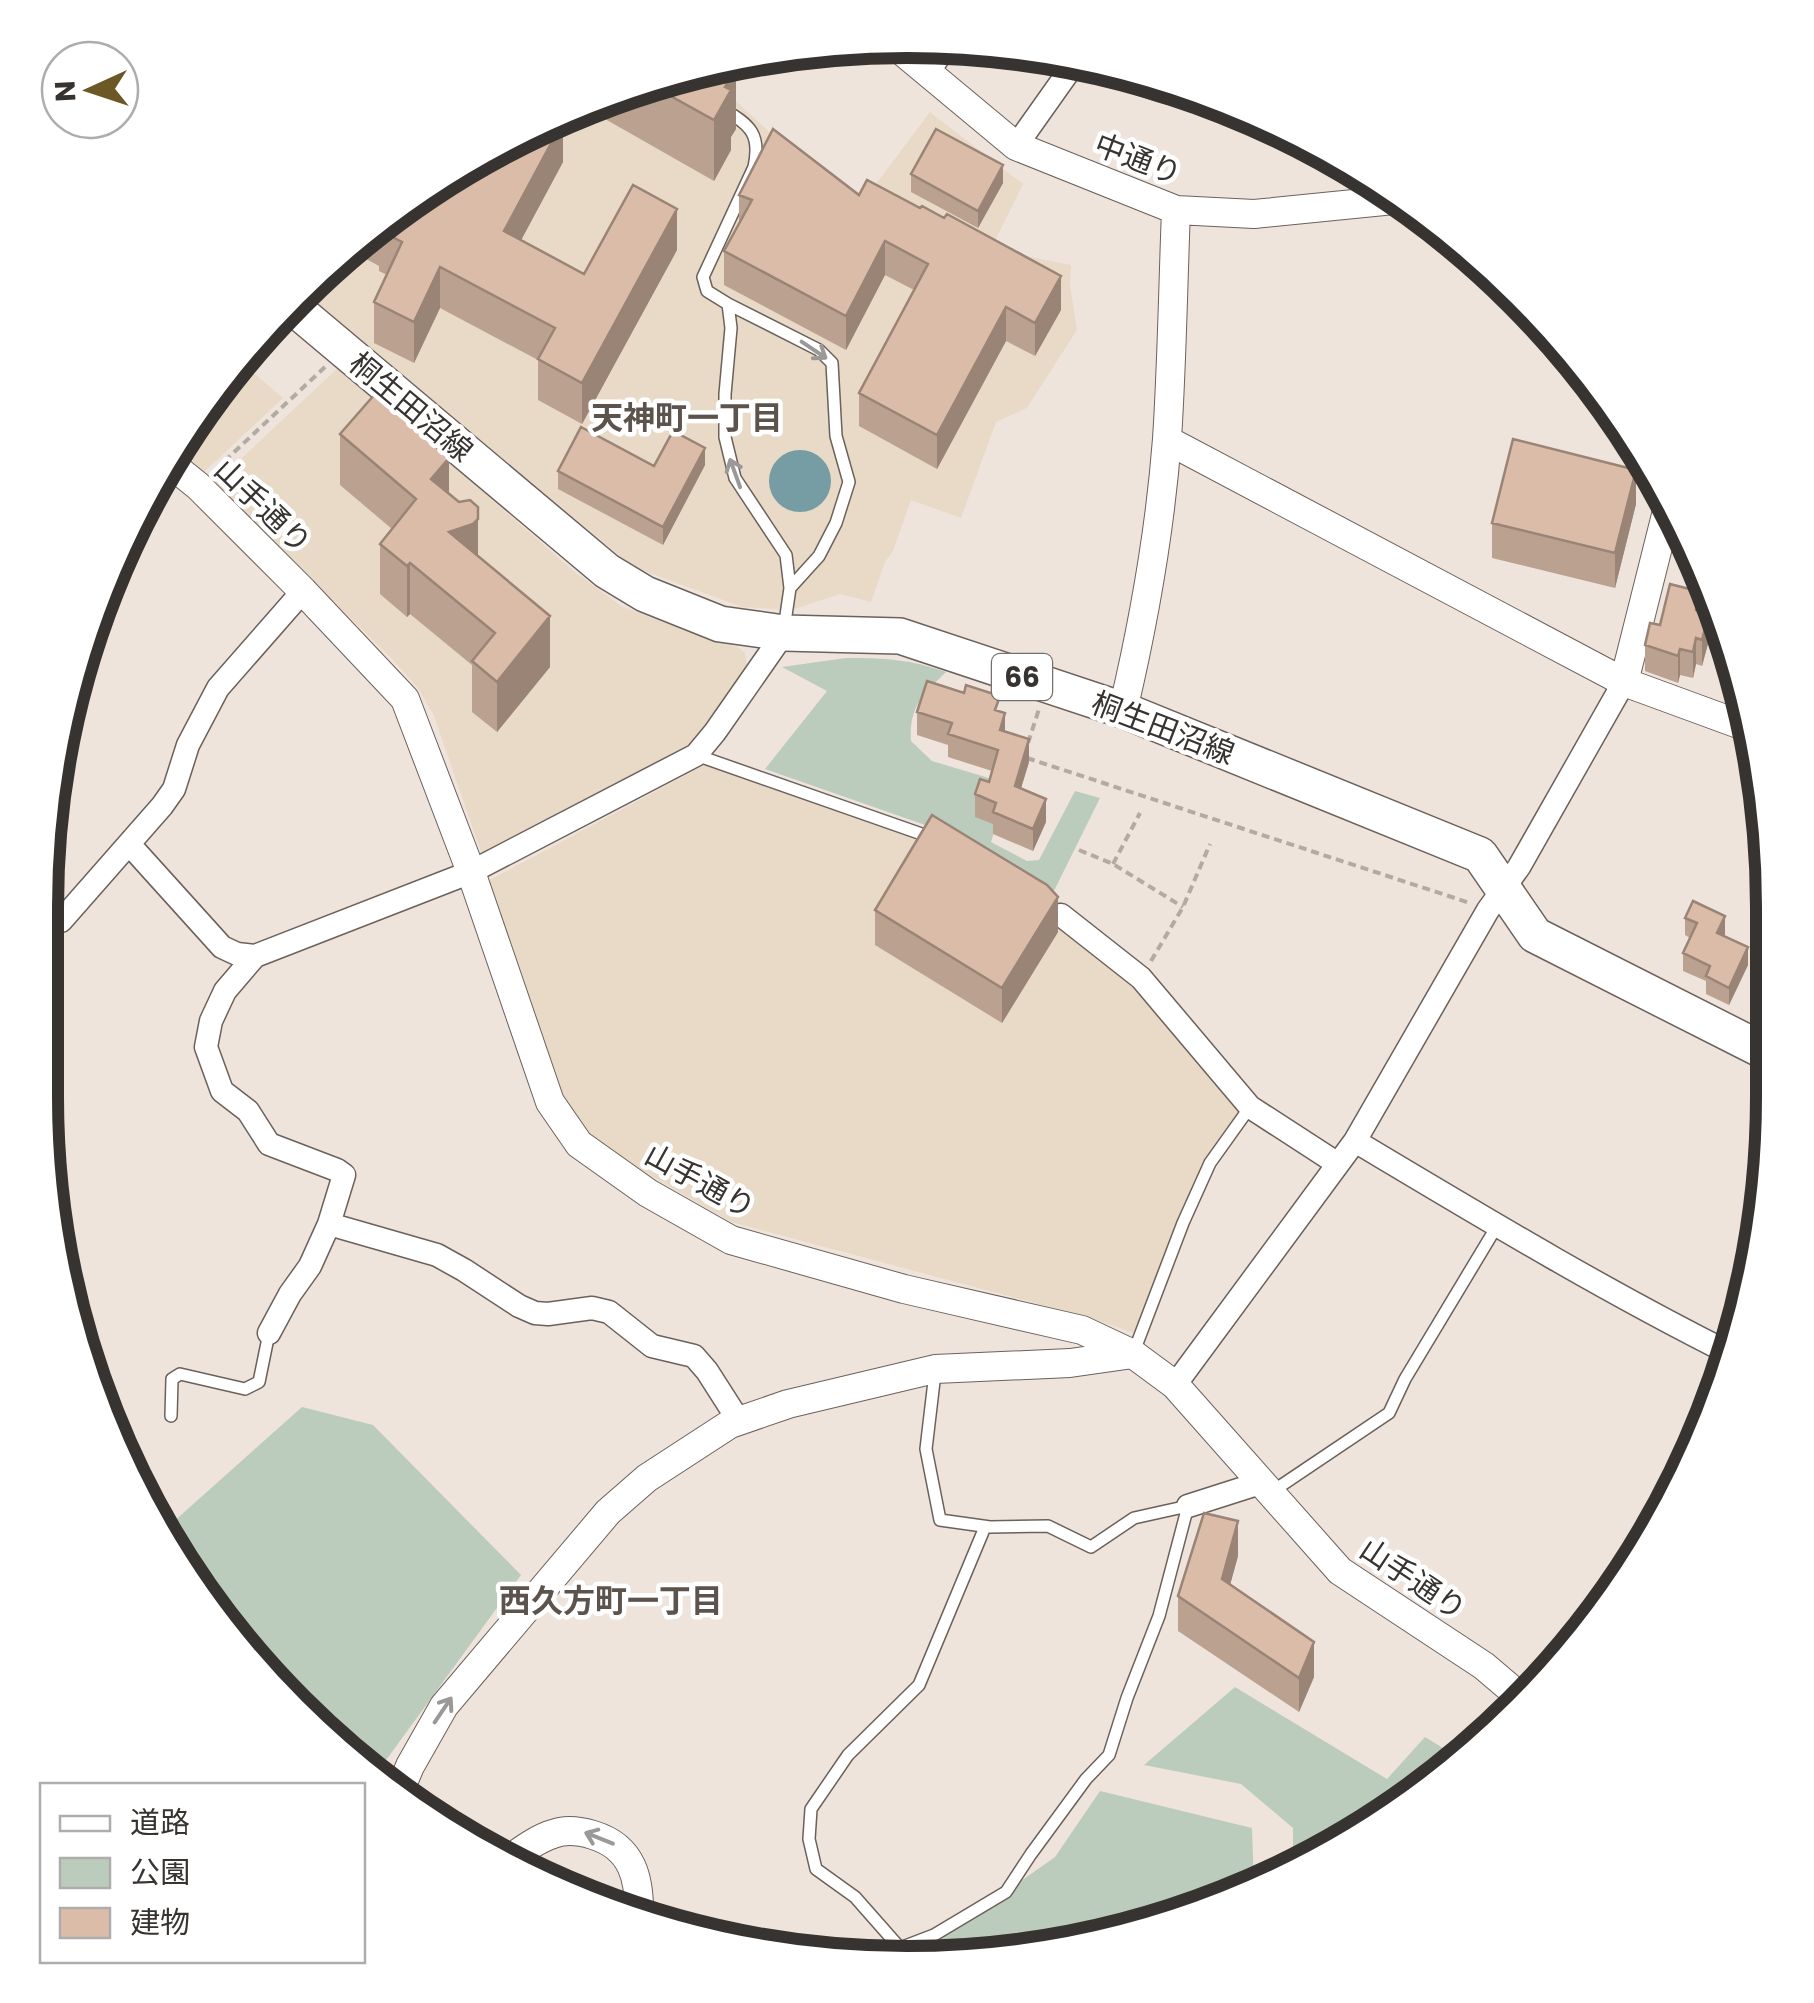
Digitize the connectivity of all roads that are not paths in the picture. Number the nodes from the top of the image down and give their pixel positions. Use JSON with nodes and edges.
{"nodes":[{"id":1,"x":910,"y":58,"type":"edge"},
{"id":2,"x":937,"y":59,"type":"edge"},
{"id":3,"x":928,"y":73,"type":"junction"},
{"id":4,"x":1068,"y":73,"type":"edge"},
{"id":5,"x":716,"y":106,"type":"edge"},
{"id":6,"x":1016,"y":146,"type":"junction"},
{"id":7,"x":1380,"y":201,"type":"edge"},
{"id":8,"x":1176,"y":210,"type":"junction"},
{"id":9,"x":728,"y":304,"type":"junction"},
{"id":10,"x":300,"y":313,"type":"edge"},
{"id":11,"x":1167,"y":440,"type":"junction"},
{"id":12,"x":178,"y":470,"type":"edge"},
{"id":13,"x":1664,"y":522,"type":"edge"},
{"id":14,"x":790,"y":588,"type":"junction"},
{"id":15,"x":303,"y":591,"type":"junction"},
{"id":16,"x":784,"y":633,"type":"junction"},
{"id":17,"x":1624,"y":682,"type":"junction"},
{"id":18,"x":1123,"y":710,"type":"junction"},
{"id":19,"x":1734,"y":714,"type":"edge"},
{"id":20,"x":696,"y":755,"type":"junction"},
{"id":21,"x":129,"y":844,"type":"junction"},
{"id":22,"x":942,"y":844,"type":"edge"},
{"id":23,"x":472,"y":872,"type":"junction"},
{"id":24,"x":1496,"y":898,"type":"junction"},
{"id":25,"x":1053,"y":910,"type":"edge"},
{"id":26,"x":58,"y":921,"type":"edge"},
{"id":27,"x":255,"y":956,"type":"junction"},
{"id":28,"x":1756,"y":1047,"type":"edge"},
{"id":29,"x":1250,"y":1107,"type":"junction"},
{"id":30,"x":1355,"y":1141,"type":"junction"},
{"id":31,"x":1338,"y":1164,"type":"junction"},
{"id":32,"x":328,"y":1224,"type":"junction"},
{"id":33,"x":1497,"y":1226,"type":"junction"},
{"id":34,"x":269,"y":1333,"type":"joint"},
{"id":35,"x":1718,"y":1348,"type":"edge"},
{"id":36,"x":1134,"y":1354,"type":"junction"},
{"id":37,"x":935,"y":1369,"type":"junction"},
{"id":38,"x":1175,"y":1385,"type":"junction"},
{"id":39,"x":171,"y":1416,"type":"dead end"},
{"id":40,"x":740,"y":1421,"type":"junction"},
{"id":41,"x":1265,"y":1488,"type":"junction"},
{"id":42,"x":1188,"y":1506,"type":"junction"},
{"id":43,"x":984,"y":1526,"type":"junction"},
{"id":44,"x":1513,"y":1691,"type":"edge"},
{"id":45,"x":404,"y":1780,"type":"edge"},
{"id":46,"x":520,"y":1852,"type":"edge"},
{"id":47,"x":640,"y":1902,"type":"edge"},
{"id":48,"x":898,"y":1946,"type":"edge"},
{"id":49,"x":906,"y":1946,"type":"edge"}],
"edges":[{"from":1,"to":3,"type":"street","name":"中通り"},
{"from":2,"to":3,"type":"street"},
{"from":3,"to":6,"type":"street","name":"中通り"},
{"from":4,"to":6,"type":"street"},
{"from":5,"to":9,"type":"lane"},
{"from":6,"to":8,"type":"street","name":"中通り"},
{"from":7,"to":8,"type":"street","name":"中通り"},
{"from":8,"to":11,"type":"street"},
{"from":14,"to":9,"type":"lane","one_way":true},
{"from":9,"to":14,"type":"lane","one_way":true},
{"from":10,"to":16,"type":"main road","name":"桐生田沼線","number":"66"},
{"from":11,"to":17,"type":"street"},
{"from":11,"to":18,"type":"street"},
{"from":12,"to":15,"type":"street","name":"山手通り"},
{"from":13,"to":17,"type":"street"},
{"from":14,"to":16,"type":"lane"},
{"from":15,"to":21,"type":"street"},
{"from":15,"to":23,"type":"street","name":"山手通り"},
{"from":16,"to":18,"type":"main road","name":"桐生田沼線","number":"66"},
{"from":16,"to":20,"type":"street"},
{"from":17,"to":19,"type":"street"},
{"from":17,"to":24,"type":"street"},
{"from":18,"to":24,"type":"main road","name":"桐生田沼線","number":"66"},
{"from":20,"to":22,"type":"lane"},
{"from":20,"to":23,"type":"street"},
{"from":21,"to":26,"type":"street"},
{"from":21,"to":27,"type":"street"},
{"from":23,"to":27,"type":"street"},
{"from":23,"to":36,"type":"street","name":"山手通り"},
{"from":24,"to":28,"type":"main road","name":"桐生田沼線","number":"66"},
{"from":24,"to":30,"type":"street"},
{"from":25,"to":29,"type":"street"},
{"from":27,"to":32,"type":"street"},
{"from":29,"to":31,"type":"street"},
{"from":29,"to":36,"type":"lane"},
{"from":30,"to":31,"type":"street"},
{"from":30,"to":33,"type":"street"},
{"from":31,"to":38,"type":"street"},
{"from":32,"to":34,"type":"street"},
{"from":32,"to":40,"type":"street"},
{"from":33,"to":35,"type":"street"},
{"from":33,"to":41,"type":"lane"},
{"from":34,"to":39,"type":"lane"},
{"from":36,"to":37,"type":"street"},
{"from":36,"to":38,"type":"street","name":"山手通り"},
{"from":37,"to":40,"type":"street"},
{"from":37,"to":43,"type":"lane"},
{"from":38,"to":41,"type":"street","name":"山手通り"},
{"from":45,"to":40,"type":"street","one_way":true},
{"from":41,"to":42,"type":"street"},
{"from":41,"to":44,"type":"street","name":"山手通り"},
{"from":42,"to":43,"type":"lane"},
{"from":42,"to":49,"type":"lane"},
{"from":43,"to":48,"type":"lane"},
{"from":47,"to":46,"type":"street","one_way":true}]}
